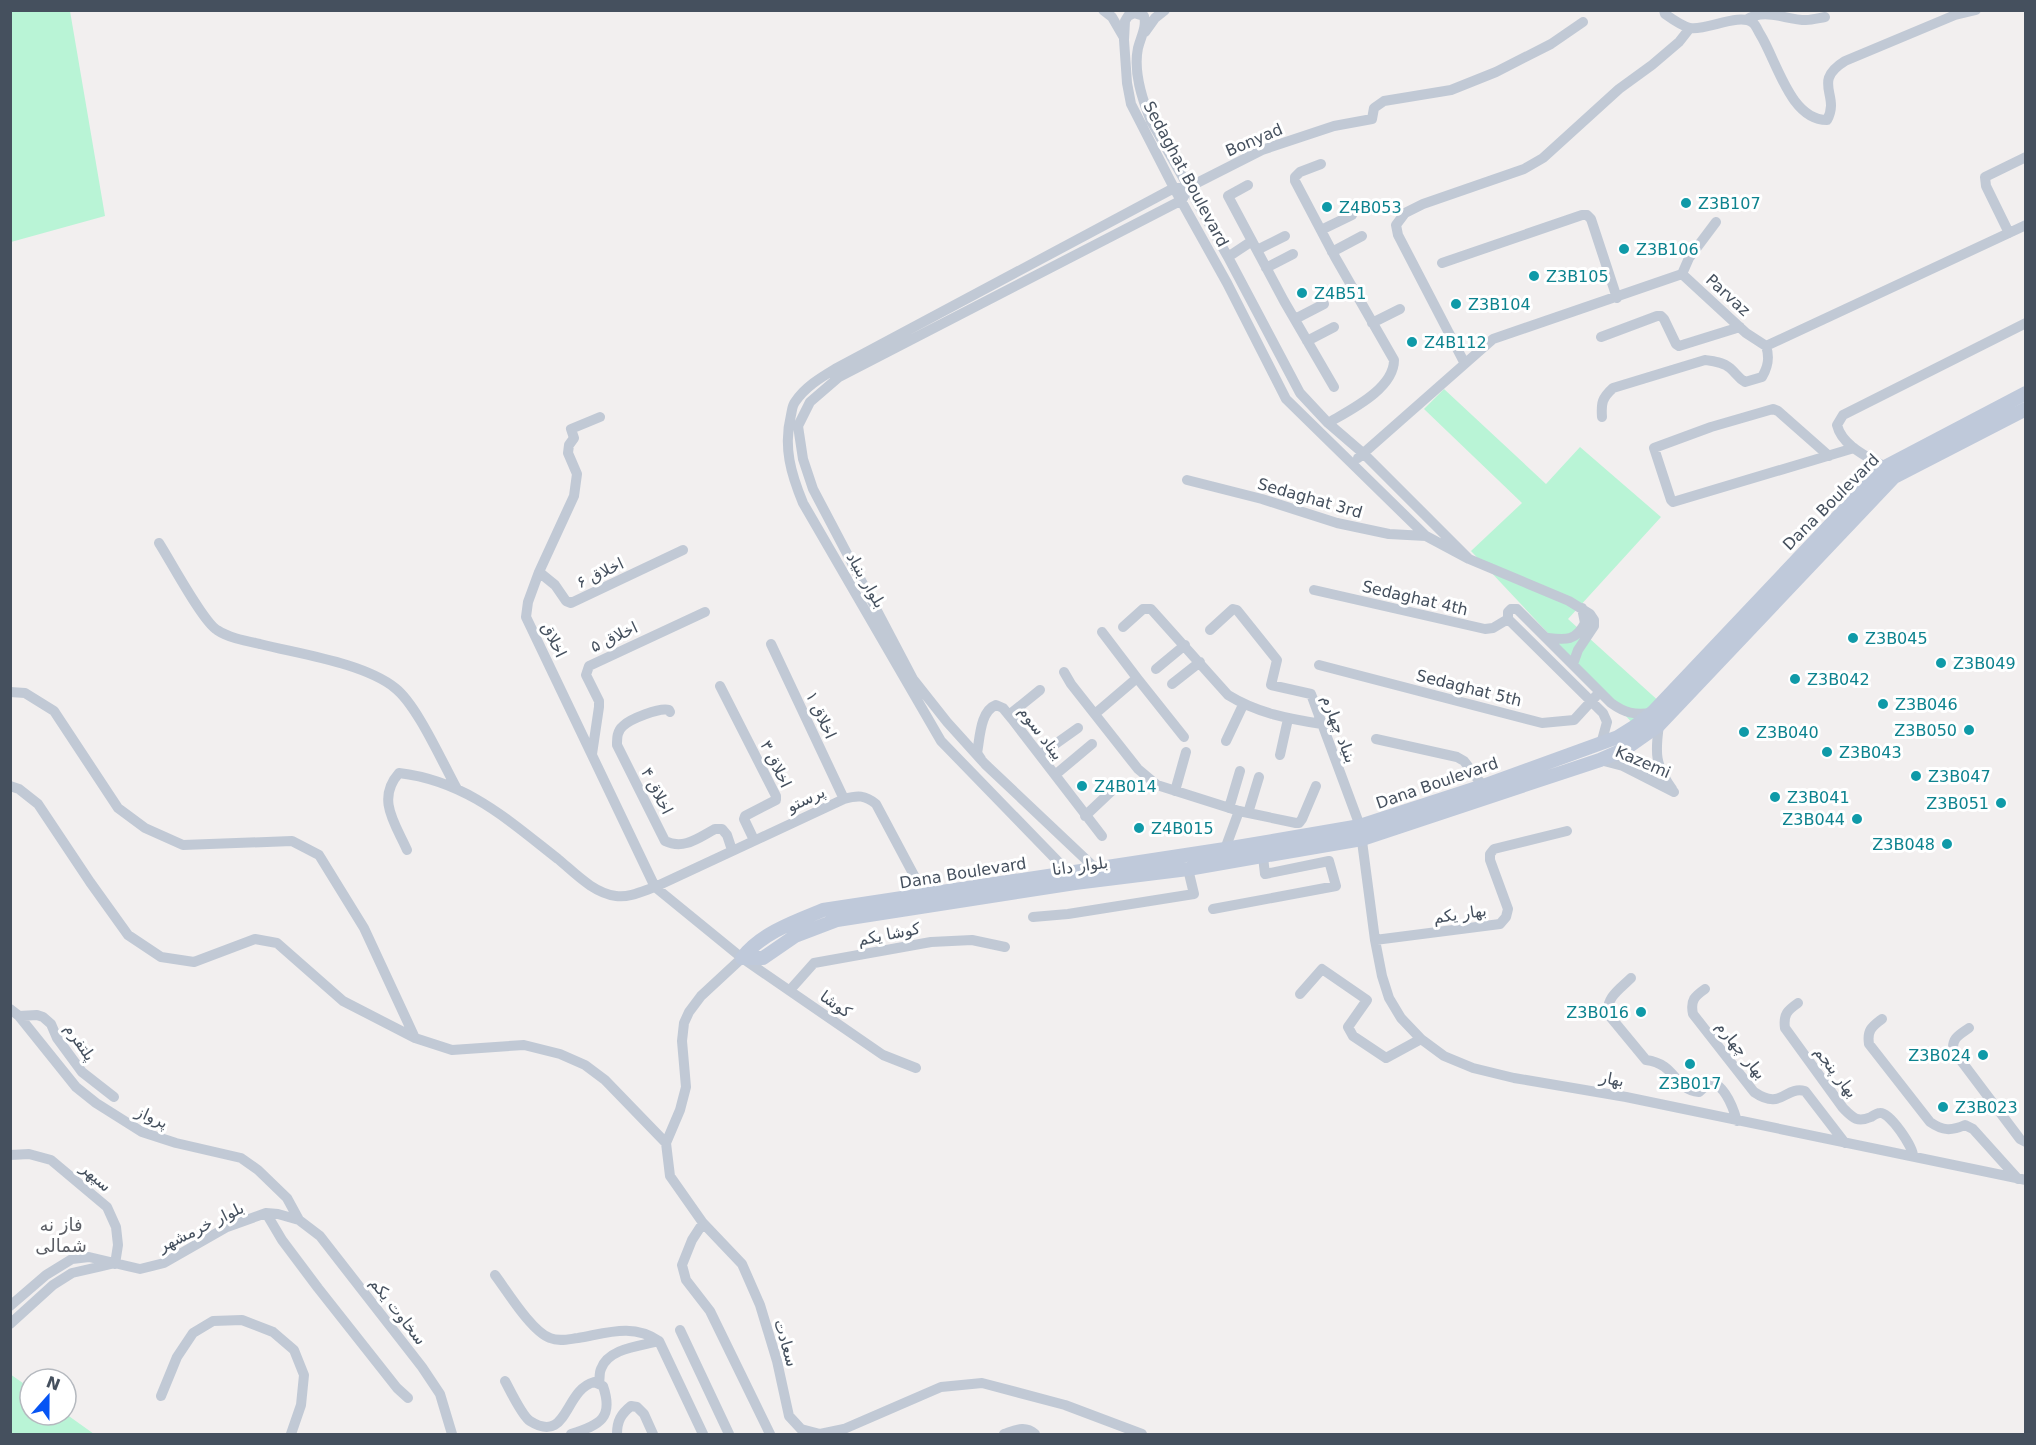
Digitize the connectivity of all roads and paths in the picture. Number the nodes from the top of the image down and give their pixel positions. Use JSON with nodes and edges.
{"nodes":[{"id":1,"x":1104,"y":10,"type":"edge"},
{"id":2,"x":1165,"y":10,"type":"edge"},
{"id":3,"x":1664,"y":10,"type":"edge"},
{"id":4,"x":1976,"y":10,"type":"edge"},
{"id":5,"x":1954,"y":13,"type":"edge"},
{"id":6,"x":1825,"y":17,"type":"dead end"},
{"id":7,"x":1746,"y":20,"type":"junction"},
{"id":8,"x":1582,"y":22,"type":"dead end"},
{"id":9,"x":1690,"y":28,"type":"junction"},
{"id":10,"x":1143,"y":34,"type":"junction"},
{"id":11,"x":1124,"y":39,"type":"junction"},
{"id":12,"x":2025,"y":158,"type":"edge"},
{"id":13,"x":1321,"y":164,"type":"dead end"},
{"id":14,"x":1248,"y":185,"type":"dead end"},
{"id":15,"x":1189,"y":187,"type":"junction"},
{"id":16,"x":1174,"y":188,"type":"junction"},
{"id":17,"x":1182,"y":200,"type":"junction"},
{"id":18,"x":1352,"y":215,"type":"dead end"},
{"id":19,"x":1716,"y":222,"type":"dead end"},
{"id":20,"x":2025,"y":225,"type":"edge"},
{"id":21,"x":1321,"y":230,"type":"junction"},
{"id":22,"x":2008,"y":233,"type":"junction"},
{"id":23,"x":1285,"y":236,"type":"dead end"},
{"id":24,"x":1362,"y":236,"type":"dead end"},
{"id":25,"x":1254,"y":246,"type":"junction"},
{"id":26,"x":1332,"y":252,"type":"junction"},
{"id":27,"x":1293,"y":254,"type":"dead end"},
{"id":28,"x":1228,"y":257,"type":"junction"},
{"id":29,"x":1442,"y":262,"type":"dead end"},
{"id":30,"x":1266,"y":268,"type":"junction"},
{"id":31,"x":1682,"y":274,"type":"junction"},
{"id":32,"x":1617,"y":298,"type":"junction"},
{"id":33,"x":1324,"y":304,"type":"dead end"},
{"id":34,"x":1400,"y":309,"type":"dead end"},
{"id":35,"x":943,"y":318,"type":"junction"},
{"id":36,"x":1295,"y":319,"type":"junction"},
{"id":37,"x":1372,"y":322,"type":"junction"},
{"id":38,"x":2025,"y":323,"type":"edge"},
{"id":39,"x":1334,"y":327,"type":"dead end"},
{"id":40,"x":1740,"y":327,"type":"junction"},
{"id":41,"x":1601,"y":338,"type":"dead end"},
{"id":42,"x":1307,"y":341,"type":"junction"},
{"id":43,"x":1766,"y":346,"type":"junction"},
{"id":44,"x":1464,"y":362,"type":"junction"},
{"id":45,"x":1334,"y":387,"type":"dead end"},
{"id":46,"x":2025,"y":393,"type":"edge"},
{"id":47,"x":2025,"y":409,"type":"edge"},
{"id":48,"x":600,"y":417,"type":"dead end"},
{"id":49,"x":1602,"y":417,"type":"dead end"},
{"id":50,"x":1328,"y":423,"type":"junction"},
{"id":51,"x":1854,"y":448,"type":"junction"},
{"id":52,"x":1364,"y":453,"type":"junction"},
{"id":53,"x":1829,"y":456,"type":"junction"},
{"id":54,"x":1353,"y":463,"type":"junction"},
{"id":55,"x":1885,"y":467,"type":"junction"},
{"id":56,"x":1187,"y":480,"type":"dead end"},
{"id":57,"x":1426,"y":536,"type":"junction"},
{"id":58,"x":159,"y":543,"type":"dead end"},
{"id":59,"x":683,"y":550,"type":"dead end"},
{"id":60,"x":1469,"y":559,"type":"junction"},
{"id":61,"x":539,"y":572,"type":"junction"},
{"id":62,"x":1314,"y":590,"type":"dead end"},
{"id":63,"x":1582,"y":607,"type":"junction"},
{"id":64,"x":705,"y":612,"type":"dead end"},
{"id":65,"x":1508,"y":619,"type":"junction"},
{"id":66,"x":1123,"y":627,"type":"dead end"},
{"id":67,"x":1210,"y":630,"type":"dead end"},
{"id":68,"x":1102,"y":632,"type":"dead end"},
{"id":69,"x":1548,"y":638,"type":"junction"},
{"id":70,"x":771,"y":644,"type":"dead end"},
{"id":71,"x":1185,"y":645,"type":"junction"},
{"id":72,"x":1200,"y":662,"type":"junction"},
{"id":73,"x":1574,"y":664,"type":"junction"},
{"id":74,"x":1319,"y":665,"type":"dead end"},
{"id":75,"x":1156,"y":669,"type":"dead end"},
{"id":76,"x":1064,"y":672,"type":"dead end"},
{"id":77,"x":1137,"y":678,"type":"junction"},
{"id":78,"x":1172,"y":684,"type":"dead end"},
{"id":79,"x":720,"y":686,"type":"dead end"},
{"id":80,"x":1040,"y":690,"type":"dead end"},
{"id":81,"x":10,"y":692,"type":"edge"},
{"id":82,"x":1596,"y":696,"type":"junction"},
{"id":83,"x":1243,"y":705,"type":"junction"},
{"id":84,"x":670,"y":712,"type":"dead end"},
{"id":85,"x":1096,"y":713,"type":"junction"},
{"id":86,"x":1009,"y":715,"type":"junction"},
{"id":87,"x":1656,"y":718,"type":"junction"},
{"id":88,"x":1288,"y":719,"type":"junction"},
{"id":89,"x":1322,"y":724,"type":"junction"},
{"id":90,"x":1078,"y":728,"type":"dead end"},
{"id":91,"x":1184,"y":737,"type":"dead end"},
{"id":92,"x":1376,"y":739,"type":"dead end"},
{"id":93,"x":1226,"y":741,"type":"dead end"},
{"id":94,"x":1092,"y":744,"type":"dead end"},
{"id":95,"x":1601,"y":744,"type":"junction"},
{"id":96,"x":1186,"y":752,"type":"dead end"},
{"id":97,"x":592,"y":754,"type":"junction"},
{"id":98,"x":1040,"y":755,"type":"junction"},
{"id":99,"x":1280,"y":755,"type":"dead end"},
{"id":100,"x":1600,"y":760,"type":"junction"},
{"id":101,"x":985,"y":764,"type":"junction"},
{"id":102,"x":1240,"y":771,"type":"dead end"},
{"id":103,"x":1054,"y":775,"type":"junction"},
{"id":104,"x":1259,"y":777,"type":"dead end"},
{"id":105,"x":1121,"y":782,"type":"dead end"},
{"id":106,"x":10,"y":786,"type":"edge"},
{"id":107,"x":1316,"y":786,"type":"dead end"},
{"id":108,"x":1483,"y":786,"type":"junction"},
{"id":109,"x":457,"y":789,"type":"junction"},
{"id":110,"x":1175,"y":791,"type":"junction"},
{"id":111,"x":844,"y":799,"type":"junction"},
{"id":112,"x":1238,"y":811,"type":"junction"},
{"id":113,"x":1085,"y":816,"type":"junction"},
{"id":114,"x":1567,"y":831,"type":"dead end"},
{"id":115,"x":1361,"y":833,"type":"junction"},
{"id":116,"x":1102,"y":836,"type":"dead end"},
{"id":117,"x":754,"y":840,"type":"junction"},
{"id":118,"x":1225,"y":849,"type":"junction"},
{"id":119,"x":407,"y":850,"type":"dead end"},
{"id":120,"x":732,"y":850,"type":"junction"},
{"id":121,"x":1263,"y":857,"type":"junction"},
{"id":122,"x":1188,"y":869,"type":"junction"},
{"id":123,"x":1098,"y":874,"type":"junction"},
{"id":124,"x":1073,"y":878,"type":"junction"},
{"id":125,"x":656,"y":887,"type":"junction"},
{"id":126,"x":925,"y":896,"type":"junction"},
{"id":127,"x":1213,"y":909,"type":"dead end"},
{"id":128,"x":1033,"y":917,"type":"dead end"},
{"id":129,"x":1376,"y":940,"type":"junction"},
{"id":130,"x":1005,"y":947,"type":"dead end"},
{"id":131,"x":742,"y":958,"type":"junction"},
{"id":132,"x":1631,"y":978,"type":"dead end"},
{"id":133,"x":1705,"y":989,"type":"dead end"},
{"id":134,"x":790,"y":990,"type":"junction"},
{"id":135,"x":1300,"y":994,"type":"dead end"},
{"id":136,"x":1798,"y":1003,"type":"dead end"},
{"id":137,"x":15,"y":1013,"type":"edge"},
{"id":138,"x":1882,"y":1019,"type":"dead end"},
{"id":139,"x":1968,"y":1028,"type":"dead end"},
{"id":140,"x":415,"y":1038,"type":"junction"},
{"id":141,"x":1421,"y":1039,"type":"junction"},
{"id":142,"x":916,"y":1068,"type":"dead end"},
{"id":143,"x":114,"y":1097,"type":"dead end"},
{"id":144,"x":1737,"y":1121,"type":"junction"},
{"id":145,"x":2025,"y":1142,"type":"edge"},
{"id":146,"x":666,"y":1143,"type":"junction"},
{"id":147,"x":1845,"y":1143,"type":"junction"},
{"id":148,"x":10,"y":1155,"type":"edge"},
{"id":149,"x":1913,"y":1156,"type":"junction"},
{"id":150,"x":2021,"y":1180,"type":"edge"},
{"id":151,"x":266,"y":1213,"type":"junction"},
{"id":152,"x":299,"y":1220,"type":"junction"},
{"id":153,"x":704,"y":1223,"type":"junction"},
{"id":154,"x":115,"y":1264,"type":"junction"},
{"id":155,"x":495,"y":1275,"type":"dead end"},
{"id":156,"x":10,"y":1306,"type":"edge"},
{"id":157,"x":10,"y":1324,"type":"edge"},
{"id":158,"x":680,"y":1330,"type":"dead end"},
{"id":159,"x":659,"y":1341,"type":"junction"},
{"id":160,"x":505,"y":1381,"type":"dead end"},
{"id":161,"x":599,"y":1383,"type":"junction"},
{"id":162,"x":161,"y":1396,"type":"dead end"},
{"id":163,"x":408,"y":1398,"type":"dead end"},
{"id":164,"x":291,"y":1434,"type":"edge"},
{"id":165,"x":452,"y":1434,"type":"edge"},
{"id":166,"x":571,"y":1434,"type":"edge"},
{"id":167,"x":617,"y":1434,"type":"edge"},
{"id":168,"x":653,"y":1434,"type":"edge"},
{"id":169,"x":703,"y":1434,"type":"edge"},
{"id":170,"x":729,"y":1434,"type":"edge"},
{"id":171,"x":770,"y":1434,"type":"edge"},
{"id":172,"x":827,"y":1434,"type":"edge"},
{"id":173,"x":1004,"y":1434,"type":"edge"},
{"id":174,"x":1035,"y":1434,"type":"edge"},
{"id":175,"x":1142,"y":1434,"type":"edge"}],
"edges":[{"from":1,"to":11,"type":"street"},
{"from":2,"to":10,"type":"street"},
{"from":3,"to":9,"type":"street"},
{"from":4,"to":5,"type":"street"},
{"from":5,"to":7,"type":"street"},
{"from":6,"to":7,"type":"street"},
{"from":7,"to":9,"type":"street"},
{"from":8,"to":15,"type":"street","name":"Bonyad"},
{"from":9,"to":44,"type":"street"},
{"from":10,"to":11,"type":"street","name":"Sedaghat Boulevard"},
{"from":10,"to":15,"type":"street","name":"Sedaghat Boulevard"},
{"from":11,"to":16,"type":"street","name":"Sedaghat Boulevard"},
{"from":12,"to":22,"type":"street"},
{"from":13,"to":21,"type":"street"},
{"from":14,"to":25,"type":"street"},
{"from":15,"to":16,"type":"street"},
{"from":15,"to":17,"type":"street"},
{"from":15,"to":28,"type":"street","name":"Sedaghat Boulevard"},
{"from":16,"to":17,"type":"street","name":"Sedaghat Boulevard"},
{"from":16,"to":35,"type":"street"},
{"from":17,"to":35,"type":"street"},
{"from":17,"to":54,"type":"street","name":"Sedaghat Boulevard"},
{"from":18,"to":21,"type":"street"},
{"from":19,"to":31,"type":"street"},
{"from":20,"to":22,"type":"street"},
{"from":21,"to":26,"type":"street"},
{"from":22,"to":43,"type":"street"},
{"from":23,"to":25,"type":"street"},
{"from":24,"to":26,"type":"street"},
{"from":25,"to":28,"type":"street"},
{"from":25,"to":30,"type":"street"},
{"from":26,"to":37,"type":"street"},
{"from":27,"to":30,"type":"street"},
{"from":28,"to":50,"type":"street","name":"Sedaghat Boulevard"},
{"from":29,"to":32,"type":"street"},
{"from":30,"to":36,"type":"street"},
{"from":31,"to":32,"type":"street","name":"Parvaz"},
{"from":31,"to":40,"type":"street","name":"Parvaz"},
{"from":32,"to":44,"type":"street","name":"Parvaz"},
{"from":33,"to":36,"type":"street"},
{"from":34,"to":37,"type":"street"},
{"from":35,"to":101,"type":"street","name":"بلوار بنیاد"},
{"from":35,"to":124,"type":"street","name":"بلوار بنیاد"},
{"from":36,"to":42,"type":"street"},
{"from":37,"to":50,"type":"street"},
{"from":38,"to":51,"type":"street"},
{"from":39,"to":42,"type":"street"},
{"from":40,"to":41,"type":"street"},
{"from":40,"to":43,"type":"street","name":"Parvaz"},
{"from":42,"to":45,"type":"street"},
{"from":43,"to":49,"type":"street"},
{"from":44,"to":52,"type":"street","name":"Parvaz"},
{"from":46,"to":55,"type":"street","name":"Dana Boulevard"},
{"from":47,"to":87,"type":"street","name":"Dana Boulevard"},
{"from":48,"to":61,"type":"street","name":"اخلاق"},
{"from":50,"to":52,"type":"street","name":"Sedaghat Boulevard"},
{"from":51,"to":53,"type":"street"},
{"from":51,"to":55,"type":"street"},
{"from":52,"to":54,"type":"street","name":"Parvaz"},
{"from":52,"to":60,"type":"street","name":"Sedaghat Boulevard"},
{"from":53,"to":53,"type":"street"},
{"from":54,"to":57,"type":"street","name":"Sedaghat Boulevard"},
{"from":55,"to":87,"type":"street","name":"Dana Boulevard"},
{"from":56,"to":57,"type":"street","name":"Sedaghat 3rd"},
{"from":57,"to":60,"type":"street","name":"Sedaghat Boulevard"},
{"from":58,"to":109,"type":"street"},
{"from":59,"to":61,"type":"street","name":"اخلاق ۶"},
{"from":60,"to":63,"type":"street","name":"Sedaghat Boulevard"},
{"from":61,"to":97,"type":"street","name":"اخلاق"},
{"from":62,"to":65,"type":"street","name":"Sedaghat 4th"},
{"from":63,"to":69,"type":"street"},
{"from":63,"to":73,"type":"street"},
{"from":64,"to":97,"type":"street","name":"اخلاق ۵"},
{"from":65,"to":69,"type":"street"},
{"from":65,"to":82,"type":"street"},
{"from":66,"to":71,"type":"street"},
{"from":67,"to":89,"type":"street","name":"بنیاد چهارم"},
{"from":68,"to":77,"type":"street"},
{"from":69,"to":73,"type":"street"},
{"from":70,"to":111,"type":"street","name":"اخلاق ۱"},
{"from":71,"to":72,"type":"street"},
{"from":71,"to":75,"type":"street"},
{"from":72,"to":78,"type":"street"},
{"from":72,"to":83,"type":"street"},
{"from":73,"to":82,"type":"street"},
{"from":74,"to":82,"type":"street","name":"Sedaghat 5th"},
{"from":76,"to":85,"type":"street"},
{"from":77,"to":85,"type":"street"},
{"from":77,"to":91,"type":"street"},
{"from":79,"to":117,"type":"street","name":"اخلاق ۳"},
{"from":80,"to":86,"type":"street"},
{"from":81,"to":140,"type":"street"},
{"from":82,"to":87,"type":"street"},
{"from":82,"to":95,"type":"street"},
{"from":83,"to":88,"type":"street"},
{"from":83,"to":93,"type":"street"},
{"from":84,"to":120,"type":"street","name":"اخلاق ۴"},
{"from":85,"to":110,"type":"street"},
{"from":86,"to":98,"type":"street","name":"بیناد سوم"},
{"from":86,"to":101,"type":"street","name":"بیناد سوم"},
{"from":87,"to":95,"type":"street","name":"Dana Boulevard"},
{"from":87,"to":100,"type":"street","name":"Dana Boulevard"},
{"from":87,"to":100,"type":"street","name":"Kazemi"},
{"from":88,"to":89,"type":"street"},
{"from":88,"to":99,"type":"street"},
{"from":89,"to":115,"type":"street","name":"بنیاد چهارم"},
{"from":90,"to":98,"type":"street"},
{"from":92,"to":108,"type":"street"},
{"from":94,"to":103,"type":"street"},
{"from":95,"to":108,"type":"street","name":"Dana Boulevard"},
{"from":96,"to":110,"type":"street"},
{"from":97,"to":125,"type":"street","name":"اخلاق"},
{"from":98,"to":103,"type":"street","name":"بیناد سوم"},
{"from":100,"to":115,"type":"street","name":"Dana Boulevard"},
{"from":101,"to":123,"type":"street","name":"بلوار بنیاد"},
{"from":102,"to":112,"type":"street"},
{"from":103,"to":113,"type":"street","name":"بیناد سوم"},
{"from":104,"to":112,"type":"street"},
{"from":105,"to":113,"type":"street"},
{"from":106,"to":140,"type":"street"},
{"from":107,"to":112,"type":"street"},
{"from":108,"to":115,"type":"street","name":"Dana Boulevard"},
{"from":109,"to":119,"type":"street","name":"پرستو"},
{"from":109,"to":125,"type":"street","name":"پرستو"},
{"from":110,"to":112,"type":"street"},
{"from":111,"to":117,"type":"street","name":"پرستو"},
{"from":111,"to":126,"type":"street","name":"پرستو"},
{"from":112,"to":118,"type":"street"},
{"from":113,"to":116,"type":"street","name":"بیناد سوم"},
{"from":114,"to":129,"type":"street","name":"بهار یکم"},
{"from":115,"to":118,"type":"street","name":"Dana Boulevard"},
{"from":115,"to":121,"type":"street","name":"بلوار دانا"},
{"from":115,"to":129,"type":"street","name":"بهار"},
{"from":117,"to":120,"type":"street","name":"پرستو"},
{"from":118,"to":123,"type":"street","name":"Dana Boulevard"},
{"from":120,"to":125,"type":"street","name":"پرستو"},
{"from":121,"to":122,"type":"street","name":"بلوار دانا"},
{"from":121,"to":127,"type":"street"},
{"from":122,"to":123,"type":"street","name":"بلوار دانا"},
{"from":122,"to":128,"type":"street"},
{"from":123,"to":124,"type":"street","name":"بلوار دانا"},
{"from":124,"to":126,"type":"street","name":"Dana Boulevard"},
{"from":124,"to":131,"type":"street","name":"بلوار دانا"},
{"from":125,"to":131,"type":"street"},
{"from":126,"to":131,"type":"street","name":"Dana Boulevard"},
{"from":129,"to":141,"type":"street","name":"بهار"},
{"from":130,"to":134,"type":"street","name":"کوشا یکم"},
{"from":131,"to":134,"type":"street","name":"کوشا"},
{"from":131,"to":146,"type":"street","name":"سعادت"},
{"from":132,"to":144,"type":"street"},
{"from":133,"to":147,"type":"street","name":"بهار چهارم"},
{"from":134,"to":142,"type":"street","name":"کوشا"},
{"from":135,"to":141,"type":"street"},
{"from":136,"to":149,"type":"street","name":"بهار پنجم"},
{"from":137,"to":143,"type":"street","name":"پلتفرم"},
{"from":137,"to":152,"type":"street","name":"پرواز"},
{"from":138,"to":150,"type":"street"},
{"from":139,"to":145,"type":"street"},
{"from":140,"to":146,"type":"street"},
{"from":141,"to":144,"type":"street","name":"بهار"},
{"from":144,"to":147,"type":"street","name":"بهار"},
{"from":146,"to":153,"type":"street","name":"سعادت"},
{"from":147,"to":149,"type":"street","name":"بهار"},
{"from":148,"to":154,"type":"street","name":"سپهر"},
{"from":149,"to":150,"type":"street","name":"بهار"},
{"from":151,"to":152,"type":"street","name":"بلوار خرمشهر"},
{"from":151,"to":154,"type":"street","name":"بلوار خرمشهر"},
{"from":151,"to":163,"type":"street"},
{"from":152,"to":165,"type":"street","name":"سخاوت یکم"},
{"from":153,"to":171,"type":"street"},
{"from":153,"to":172,"type":"street","name":"سعادت"},
{"from":154,"to":156,"type":"street","name":"بلوار خرمشهر"},
{"from":154,"to":157,"type":"street","name":"بلوار خرمشهر"},
{"from":155,"to":159,"type":"street"},
{"from":158,"to":170,"type":"street"},
{"from":159,"to":161,"type":"street"},
{"from":159,"to":169,"type":"street"},
{"from":160,"to":161,"type":"street"},
{"from":161,"to":166,"type":"street"},
{"from":162,"to":164,"type":"street"},
{"from":167,"to":168,"type":"street"},
{"from":172,"to":175,"type":"street","name":"سعادت"},
{"from":173,"to":174,"type":"street"}]}
